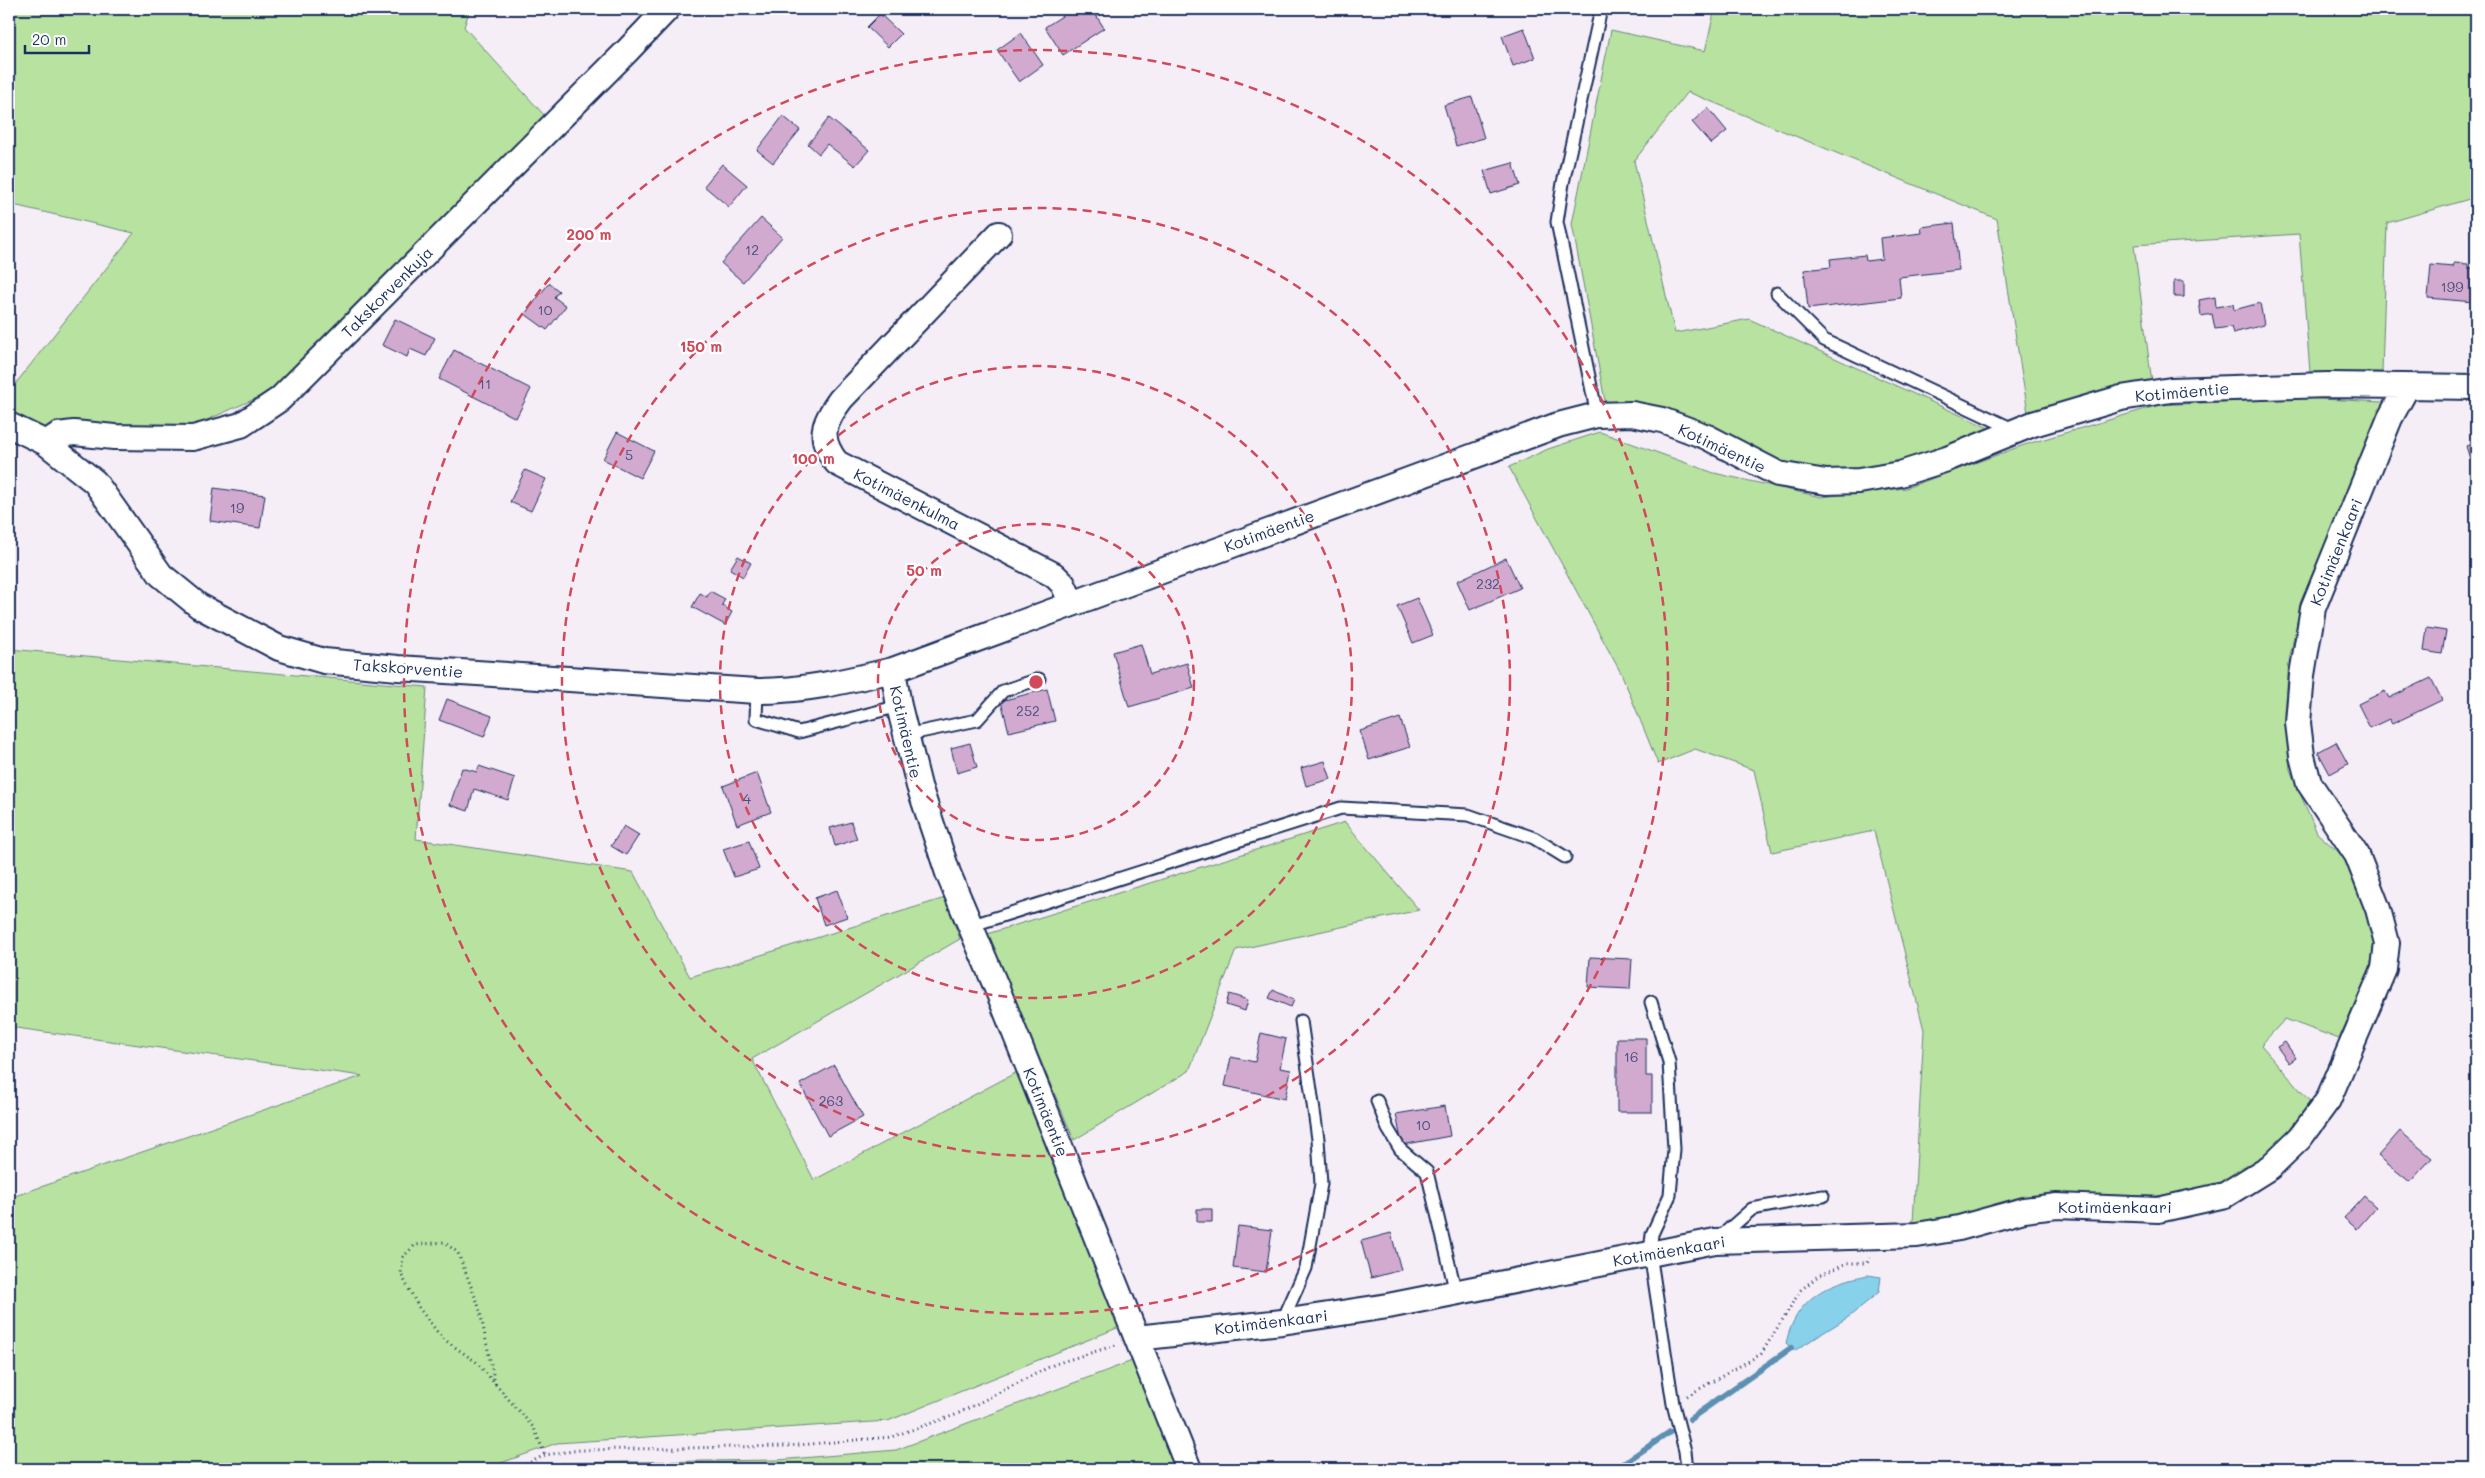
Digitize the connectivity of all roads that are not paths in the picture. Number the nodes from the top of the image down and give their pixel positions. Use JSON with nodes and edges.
{"nodes":[{"id":1,"x":667,"y":9,"type":"edge"},
{"id":2,"x":1601,"y":9,"type":"edge"},
{"id":3,"x":999,"y":234,"type":"dead end"},
{"id":4,"x":1777,"y":294,"type":"dead end"},
{"id":5,"x":2407,"y":387,"type":"junction"},
{"id":6,"x":2476,"y":387,"type":"edge"},
{"id":7,"x":1597,"y":415,"type":"junction"},
{"id":8,"x":9,"y":426,"type":"edge"},
{"id":9,"x":2017,"y":431,"type":"junction"},
{"id":10,"x":46,"y":443,"type":"junction"},
{"id":11,"x":1072,"y":604,"type":"junction"},
{"id":12,"x":893,"y":670,"type":"junction"},
{"id":13,"x":1039,"y":679,"type":"dead end"},
{"id":14,"x":757,"y":692,"type":"junction"},
{"id":15,"x":899,"y":706,"type":"junction"},
{"id":16,"x":906,"y":735,"type":"junction"},
{"id":17,"x":1565,"y":857,"type":"dead end"},
{"id":18,"x":970,"y":926,"type":"junction"},
{"id":19,"x":1651,"y":1002,"type":"dead end"},
{"id":20,"x":1301,"y":1021,"type":"dead end"},
{"id":21,"x":1377,"y":1101,"type":"dead end"},
{"id":22,"x":1823,"y":1196,"type":"dead end"},
{"id":23,"x":1715,"y":1241,"type":"junction"},
{"id":24,"x":1650,"y":1253,"type":"junction"},
{"id":25,"x":1456,"y":1293,"type":"junction"},
{"id":26,"x":1282,"y":1322,"type":"junction"},
{"id":27,"x":1137,"y":1338,"type":"junction"},
{"id":28,"x":1189,"y":1469,"type":"edge"},
{"id":29,"x":1687,"y":1469,"type":"edge"}],
"edges":[{"from":1,"to":10,"type":"street","name":"Takskorvenkuja"},
{"from":2,"to":7,"type":"lane"},
{"from":3,"to":11,"type":"street","name":"Kotimäenkulma"},
{"from":4,"to":9,"type":"lane"},
{"from":5,"to":6,"type":"street","name":"Kotimäentie"},
{"from":5,"to":9,"type":"street","name":"Kotimäentie"},
{"from":5,"to":23,"type":"street","name":"Kotimäenkaari"},
{"from":7,"to":9,"type":"street","name":"Kotimäentie"},
{"from":7,"to":11,"type":"street","name":"Kotimäentie"},
{"from":8,"to":10,"type":"street","name":"Takskorventie"},
{"from":10,"to":14,"type":"street","name":"Takskorventie"},
{"from":11,"to":12,"type":"street","name":"Kotimäentie"},
{"from":12,"to":14,"type":"street","name":"Takskorventie"},
{"from":12,"to":15,"type":"street","name":"Kotimäentie"},
{"from":13,"to":16,"type":"lane"},
{"from":14,"to":15,"type":"lane"},
{"from":15,"to":16,"type":"street","name":"Kotimäentie"},
{"from":16,"to":18,"type":"street","name":"Kotimäentie"},
{"from":17,"to":18,"type":"lane"},
{"from":18,"to":27,"type":"street","name":"Kotimäentie"},
{"from":19,"to":24,"type":"lane"},
{"from":20,"to":26,"type":"lane"},
{"from":21,"to":25,"type":"lane"},
{"from":22,"to":23,"type":"lane"},
{"from":23,"to":24,"type":"street","name":"Kotimäenkaari"},
{"from":24,"to":25,"type":"street","name":"Kotimäenkaari"},
{"from":24,"to":29,"type":"lane"},
{"from":25,"to":26,"type":"street","name":"Kotimäenkaari"},
{"from":26,"to":27,"type":"street","name":"Kotimäenkaari"},
{"from":27,"to":28,"type":"street","name":"Kotimäentie"}]}
